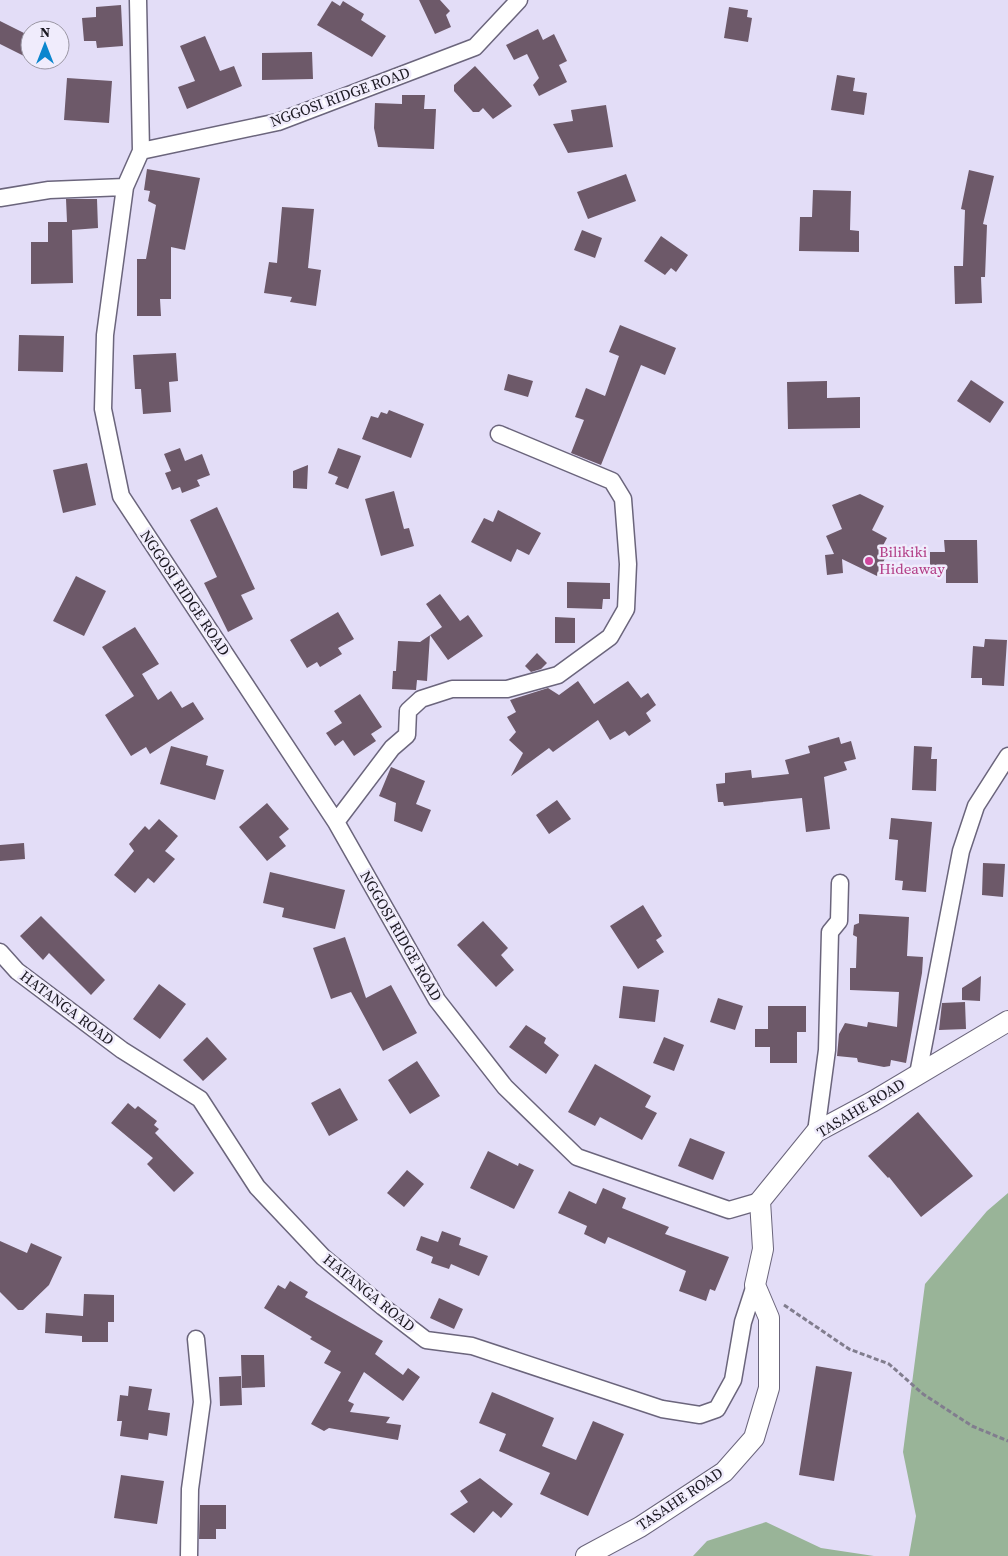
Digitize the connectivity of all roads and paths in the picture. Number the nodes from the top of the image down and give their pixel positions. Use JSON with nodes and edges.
{"nodes":[{"id":1,"x":138,"y":0,"type":"edge"},
{"id":2,"x":516,"y":2,"type":"edge"},
{"id":3,"x":141,"y":151,"type":"junction"},
{"id":4,"x":125,"y":187,"type":"junction"},
{"id":5,"x":0,"y":198,"type":"edge"},
{"id":6,"x":499,"y":434,"type":"dead end"},
{"id":7,"x":1008,"y":756,"type":"edge"},
{"id":8,"x":336,"y":822,"type":"junction"},
{"id":9,"x":840,"y":883,"type":"dead end"},
{"id":10,"x":0,"y":952,"type":"edge"},
{"id":11,"x":1008,"y":1021,"type":"edge"},
{"id":12,"x":918,"y":1074,"type":"junction"},
{"id":13,"x":816,"y":1132,"type":"junction"},
{"id":14,"x":760,"y":1201,"type":"junction"},
{"id":15,"x":755,"y":1285,"type":"junction"},
{"id":16,"x":779,"y":1301,"type":"dead end"},
{"id":17,"x":196,"y":1339,"type":"dead end"},
{"id":18,"x":1008,"y":1441,"type":"edge"},
{"id":19,"x":189,"y":1556,"type":"edge"},
{"id":20,"x":586,"y":1556,"type":"edge"}],
"edges":[{"from":1,"to":3,"type":"street"},
{"from":2,"to":3,"type":"street","name":"NGGOSI RIDGE ROAD"},
{"from":3,"to":4,"type":"street","name":"NGGOSI RIDGE ROAD"},
{"from":4,"to":5,"type":"street"},
{"from":4,"to":8,"type":"street","name":"NGGOSI RIDGE ROAD"},
{"from":6,"to":8,"type":"street"},
{"from":7,"to":12,"type":"street"},
{"from":8,"to":14,"type":"street","name":"NGGOSI RIDGE ROAD"},
{"from":9,"to":13,"type":"street"},
{"from":10,"to":15,"type":"street","name":"HATANGA ROAD"},
{"from":11,"to":12,"type":"street","name":"TASAHE ROAD"},
{"from":12,"to":13,"type":"street","name":"TASAHE ROAD"},
{"from":13,"to":14,"type":"street","name":"TASAHE ROAD"},
{"from":14,"to":15,"type":"street"},
{"from":15,"to":20,"type":"street","name":"TASAHE ROAD"},
{"from":16,"to":18,"type":"path"},
{"from":17,"to":19,"type":"street"}]}
